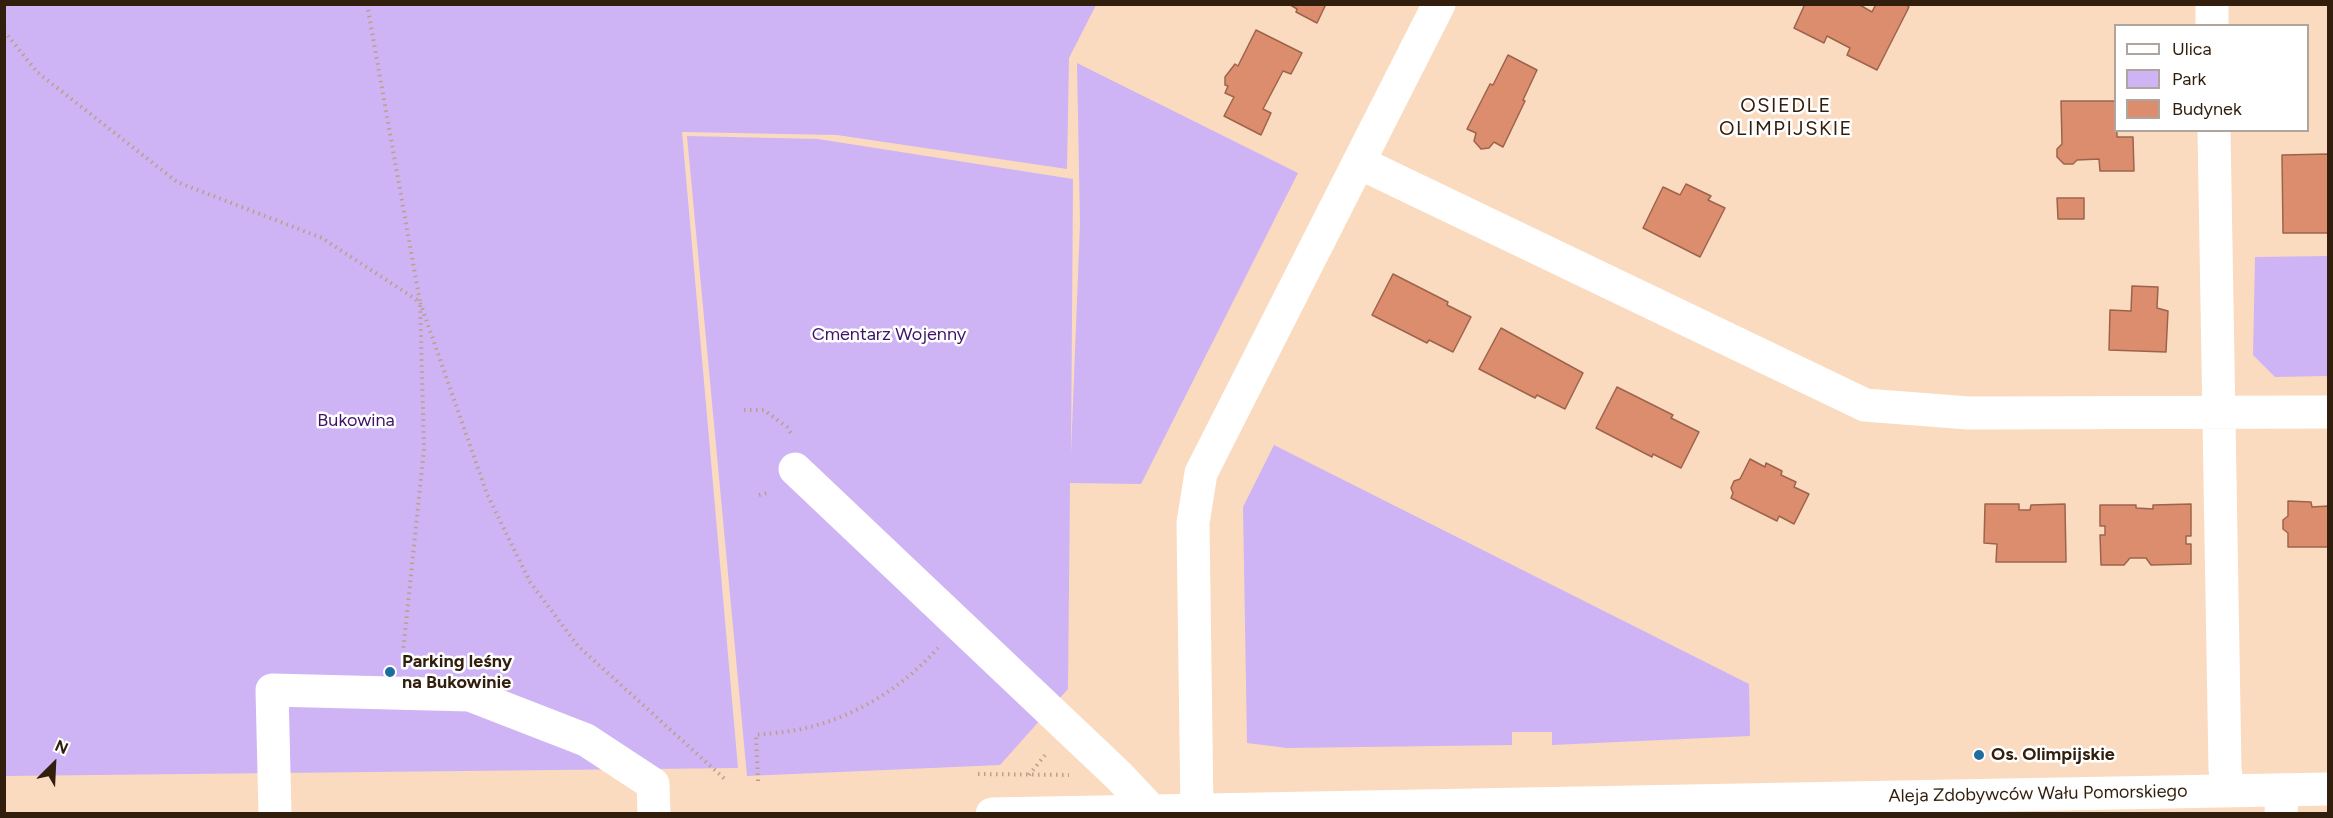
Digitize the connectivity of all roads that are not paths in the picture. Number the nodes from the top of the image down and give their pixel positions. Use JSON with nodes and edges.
{"nodes":[{"id":1,"x":1439,"y":4,"type":"edge"},
{"id":2,"x":2212,"y":4,"type":"edge"},
{"id":3,"x":2212,"y":24,"type":"edge"},
{"id":4,"x":2214,"y":132,"type":"edge"},
{"id":5,"x":1360,"y":163,"type":"junction"},
{"id":6,"x":2328,"y":412,"type":"edge"},
{"id":7,"x":2217,"y":413,"type":"junction"},
{"id":8,"x":795,"y":469,"type":"dead end"},
{"id":9,"x":2328,"y":789,"type":"edge"},
{"id":10,"x":2228,"y":790,"type":"junction"},
{"id":11,"x":2282,"y":802,"type":"edge"},
{"id":12,"x":1789,"y":807,"type":"edge"},
{"id":13,"x":1197,"y":810,"type":"junction"},
{"id":14,"x":1152,"y":811,"type":"junction"},
{"id":15,"x":275,"y":813,"type":"edge"},
{"id":16,"x":654,"y":813,"type":"edge"},
{"id":17,"x":992,"y":813,"type":"edge"}],
"edges":[{"from":1,"to":5,"type":"street"},
{"from":2,"to":3,"type":"street"},
{"from":4,"to":7,"type":"street"},
{"from":5,"to":7,"type":"street"},
{"from":5,"to":13,"type":"street"},
{"from":6,"to":7,"type":"street"},
{"from":7,"to":10,"type":"street"},
{"from":8,"to":14,"type":"street"},
{"from":9,"to":11,"type":"street","name":"Aleja Zdobywców Wału Pomorskiego"},
{"from":10,"to":11,"type":"street","name":"Aleja Zdobywców Wału Pomorskiego"},
{"from":10,"to":12,"type":"street","name":"Aleja Zdobywców Wału Pomorskiego"},
{"from":12,"to":13,"type":"street","name":"Aleja Zdobywców Wału Pomorskiego"},
{"from":13,"to":14,"type":"street","name":"Aleja Zdobywców Wału Pomorskiego"},
{"from":14,"to":17,"type":"street","name":"Aleja Zdobywców Wału Pomorskiego"},
{"from":15,"to":16,"type":"street"}]}
